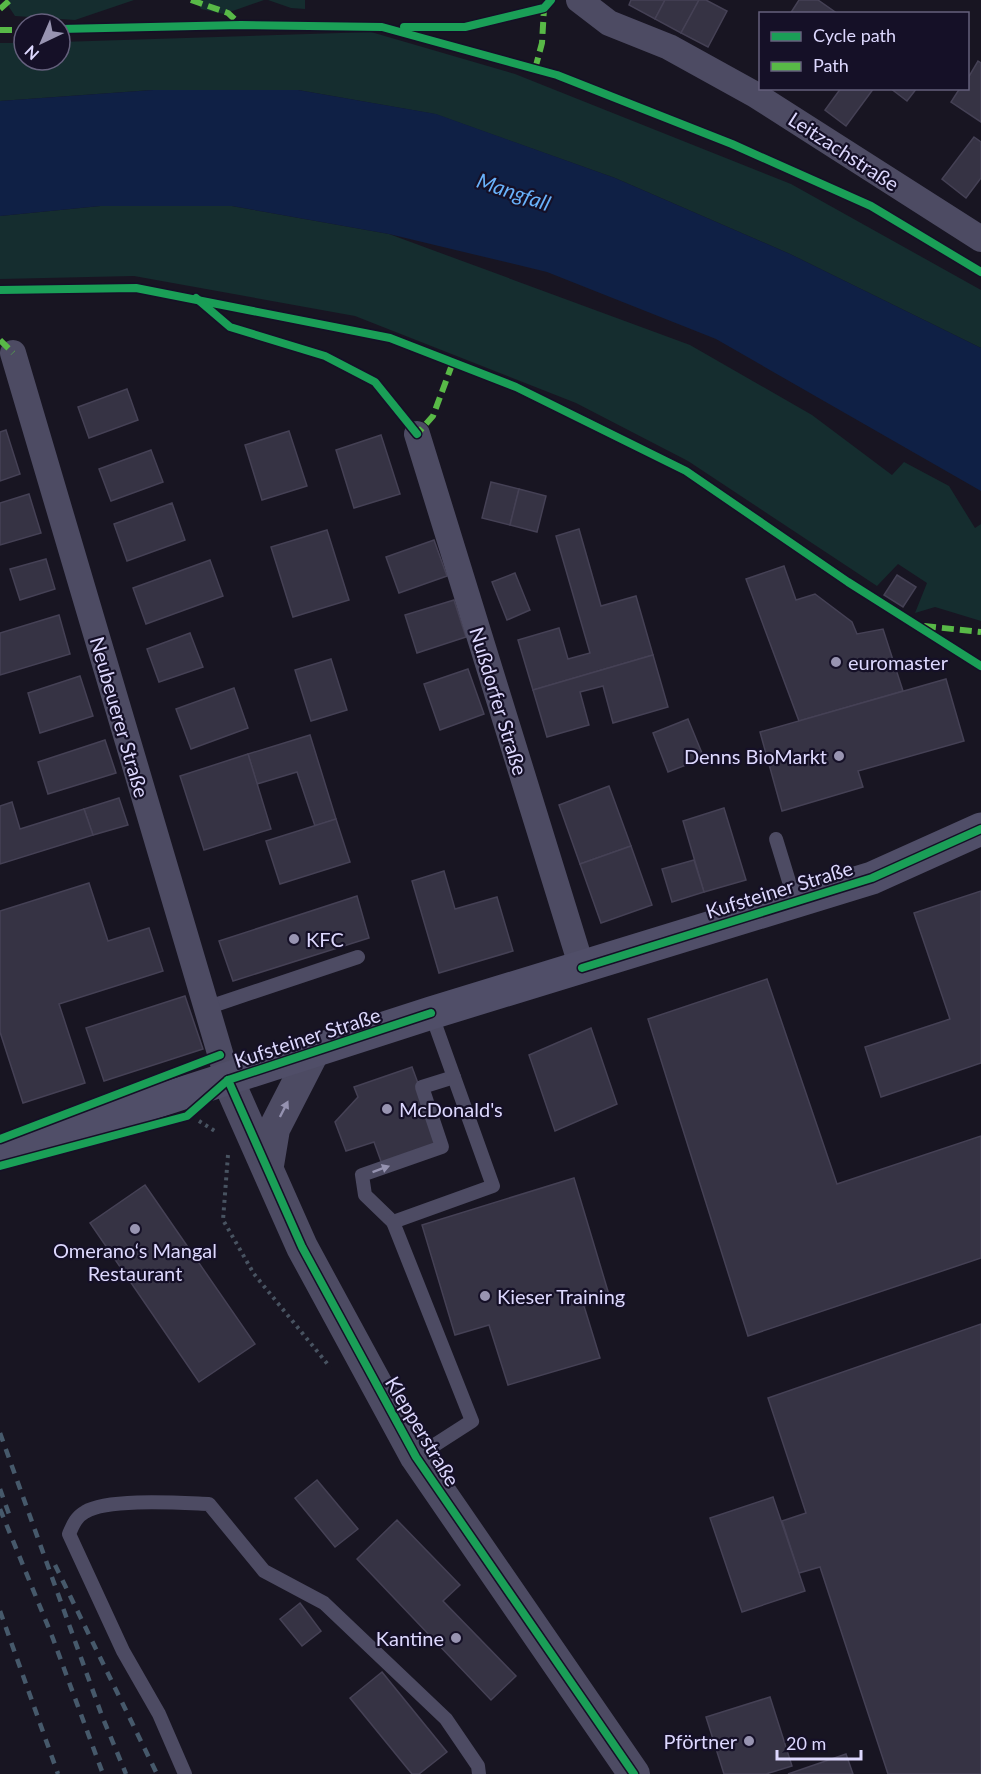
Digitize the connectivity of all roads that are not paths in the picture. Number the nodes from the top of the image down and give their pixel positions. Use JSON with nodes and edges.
{"nodes":[{"id":1,"x":579,"y":0,"type":"edge"},
{"id":2,"x":981,"y":239,"type":"edge"},
{"id":3,"x":13,"y":353,"type":"dead end"},
{"id":4,"x":417,"y":434,"type":"dead end"},
{"id":5,"x":981,"y":829,"type":"edge"},
{"id":6,"x":776,"y":839,"type":"dead end"},
{"id":7,"x":795,"y":901,"type":"junction"},
{"id":8,"x":358,"y":957,"type":"dead end"},
{"id":9,"x":582,"y":968,"type":"junction"},
{"id":10,"x":206,"y":1008,"type":"junction"},
{"id":11,"x":431,"y":1013,"type":"junction"},
{"id":12,"x":313,"y":1053,"type":"junction"},
{"id":13,"x":454,"y":1077,"type":"junction"},
{"id":14,"x":228,"y":1080,"type":"junction"},
{"id":15,"x":0,"y":1152,"type":"edge"},
{"id":16,"x":268,"y":1165,"type":"junction"},
{"id":17,"x":393,"y":1222,"type":"junction"},
{"id":18,"x":416,"y":1457,"type":"junction"},
{"id":19,"x":185,"y":1774,"type":"edge"},
{"id":20,"x":479,"y":1774,"type":"edge"},
{"id":21,"x":634,"y":1774,"type":"edge"}],
"edges":[{"from":1,"to":2,"type":"street","name":"Leitzachstraße"},
{"from":3,"to":10,"type":"street","name":"Neubeuerer Straße"},
{"from":4,"to":9,"type":"street","name":"Nußdorfer Straße"},
{"from":5,"to":7,"type":"main road","name":"Kufsteiner Straße"},
{"from":6,"to":7,"type":"lane"},
{"from":7,"to":9,"type":"main road","name":"Kufsteiner Straße"},
{"from":8,"to":10,"type":"lane"},
{"from":9,"to":11,"type":"main road","name":"Kufsteiner Straße"},
{"from":10,"to":14,"type":"street","name":"Neubeuerer Straße"},
{"from":11,"to":12,"type":"main road","name":"Kufsteiner Straße"},
{"from":11,"to":13,"type":"lane"},
{"from":12,"to":14,"type":"main road","name":"Kufsteiner Straße"},
{"from":16,"to":12,"type":"street","one_way":true},
{"from":13,"to":17,"type":"lane"},
{"from":17,"to":13,"type":"lane","one_way":true},
{"from":14,"to":15,"type":"main road","name":"Kufsteiner Straße"},
{"from":14,"to":16,"type":"street","name":"Klepperstraße"},
{"from":16,"to":18,"type":"street","name":"Klepperstraße"},
{"from":17,"to":18,"type":"lane"},
{"from":18,"to":21,"type":"street","name":"Klepperstraße"},
{"from":19,"to":20,"type":"lane"}]}
